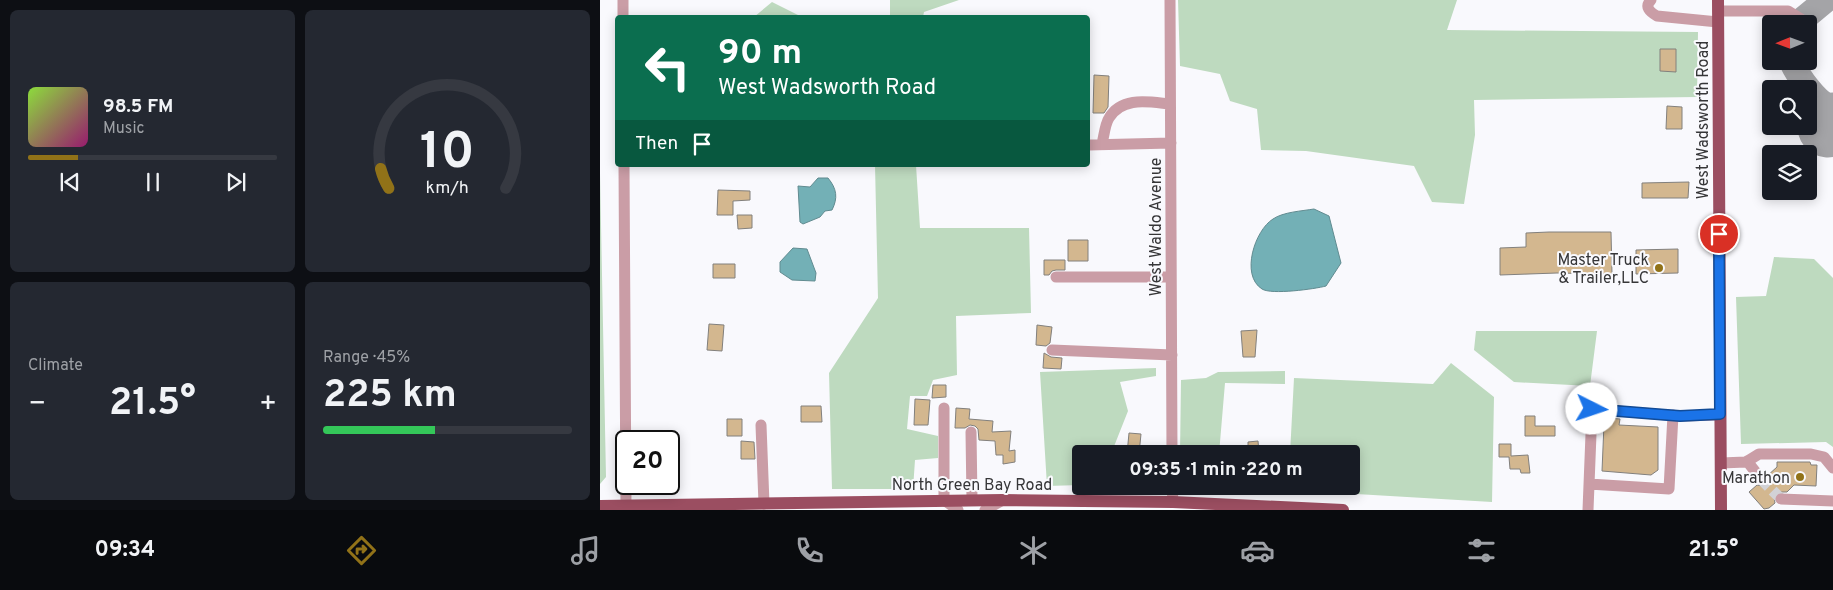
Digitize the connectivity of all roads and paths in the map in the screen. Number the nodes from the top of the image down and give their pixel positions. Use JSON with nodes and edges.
{"nodes":[{"id":1,"x":623,"y":0,"type":"edge"},
{"id":2,"x":1170,"y":0,"type":"edge"},
{"id":3,"x":1651,"y":0,"type":"edge"},
{"id":4,"x":1718,"y":11,"type":"edge"},
{"id":5,"x":623,"y":15,"type":"edge"},
{"id":6,"x":1794,"y":15,"type":"edge"},
{"id":7,"x":1170,"y":104,"type":"junction"},
{"id":8,"x":1171,"y":143,"type":"junction"},
{"id":9,"x":1102,"y":144,"type":"junction"},
{"id":10,"x":1090,"y":146,"type":"edge"},
{"id":11,"x":624,"y":167,"type":"edge"},
{"id":12,"x":1056,"y":277,"type":"dead end"},
{"id":13,"x":1171,"y":277,"type":"junction"},
{"id":14,"x":1052,"y":350,"type":"dead end"},
{"id":15,"x":1172,"y":355,"type":"junction"},
{"id":16,"x":944,"y":408,"type":"dead end"},
{"id":17,"x":1720,"y":414,"type":"junction"},
{"id":18,"x":1673,"y":415,"type":"junction"},
{"id":19,"x":762,"y":425,"type":"dead end"},
{"id":20,"x":971,"y":432,"type":"dead end"},
{"id":21,"x":1172,"y":445,"type":"edge"},
{"id":22,"x":1747,"y":461,"type":"junction"},
{"id":23,"x":1721,"y":463,"type":"junction"},
{"id":24,"x":1833,"y":468,"type":"edge"},
{"id":25,"x":1761,"y":479,"type":"tunnel mouth"},
{"id":26,"x":1589,"y":484,"type":"junction"},
{"id":27,"x":1173,"y":495,"type":"edge"},
{"id":28,"x":1781,"y":499,"type":"tunnel mouth"},
{"id":29,"x":944,"y":500,"type":"junction"},
{"id":30,"x":972,"y":500,"type":"junction"},
{"id":31,"x":1003,"y":500,"type":"junction"},
{"id":32,"x":1833,"y":501,"type":"edge"},
{"id":33,"x":1173,"y":502,"type":"junction"},
{"id":34,"x":764,"y":504,"type":"junction"},
{"id":35,"x":708,"y":505,"type":"junction"},
{"id":36,"x":1806,"y":505,"type":"edge"},
{"id":37,"x":600,"y":506,"type":"edge"},
{"id":38,"x":784,"y":506,"type":"edge"},
{"id":39,"x":626,"y":509,"type":"edge"},
{"id":40,"x":1298,"y":509,"type":"edge"},
{"id":41,"x":727,"y":510,"type":"edge"},
{"id":42,"x":958,"y":510,"type":"edge"},
{"id":43,"x":985,"y":510,"type":"edge"},
{"id":44,"x":1343,"y":510,"type":"edge"},
{"id":45,"x":1588,"y":510,"type":"edge"},
{"id":46,"x":1721,"y":510,"type":"edge"}],
"edges":[{"from":1,"to":5,"type":"street"},
{"from":2,"to":7,"type":"street","name":"West Waldo Avenue"},
{"from":3,"to":4,"type":"street"},
{"from":4,"to":6,"type":"street"},
{"from":4,"to":17,"type":"main road","name":"West Wadsworth Road"},
{"from":7,"to":8,"type":"street","name":"West Waldo Avenue"},
{"from":7,"to":9,"type":"street"},
{"from":8,"to":9,"type":"street"},
{"from":8,"to":13,"type":"street","name":"West Waldo Avenue"},
{"from":9,"to":10,"type":"street"},
{"from":11,"to":39,"type":"street"},
{"from":12,"to":13,"type":"street"},
{"from":13,"to":15,"type":"street","name":"West Waldo Avenue"},
{"from":14,"to":15,"type":"street"},
{"from":15,"to":21,"type":"street","name":"West Waldo Avenue"},
{"from":16,"to":29,"type":"street"},
{"from":17,"to":18,"type":"street"},
{"from":17,"to":23,"type":"main road","name":"West Wadsworth Road"},
{"from":18,"to":26,"type":"street"},
{"from":18,"to":26,"type":"street"},
{"from":19,"to":34,"type":"street"},
{"from":20,"to":30,"type":"street"},
{"from":22,"to":23,"type":"street"},
{"from":22,"to":24,"type":"street"},
{"from":22,"to":25,"type":"street"},
{"from":23,"to":46,"type":"main road","name":"West Wadsworth Road"},
{"from":26,"to":45,"type":"street"},
{"from":27,"to":33,"type":"street"},
{"from":28,"to":36,"type":"street"},
{"from":29,"to":30,"type":"main road","name":"North Green Bay Road"},
{"from":29,"to":38,"type":"main road","name":"North Green Bay Road"},
{"from":29,"to":42,"type":"street"},
{"from":30,"to":31,"type":"main road","name":"North Green Bay Road"},
{"from":31,"to":33,"type":"main road","name":"North Green Bay Road"},
{"from":31,"to":43,"type":"street"},
{"from":32,"to":36,"type":"street"},
{"from":33,"to":40,"type":"main road","name":"North Green Bay Road"},
{"from":34,"to":35,"type":"main road","name":"North Green Bay Road"},
{"from":34,"to":38,"type":"main road","name":"North Green Bay Road"},
{"from":35,"to":39,"type":"main road","name":"North Green Bay Road"},
{"from":35,"to":41,"type":"street"},
{"from":37,"to":39,"type":"main road","name":"North Green Bay Road"},
{"from":40,"to":44,"type":"main road","name":"North Green Bay Road"}]}
